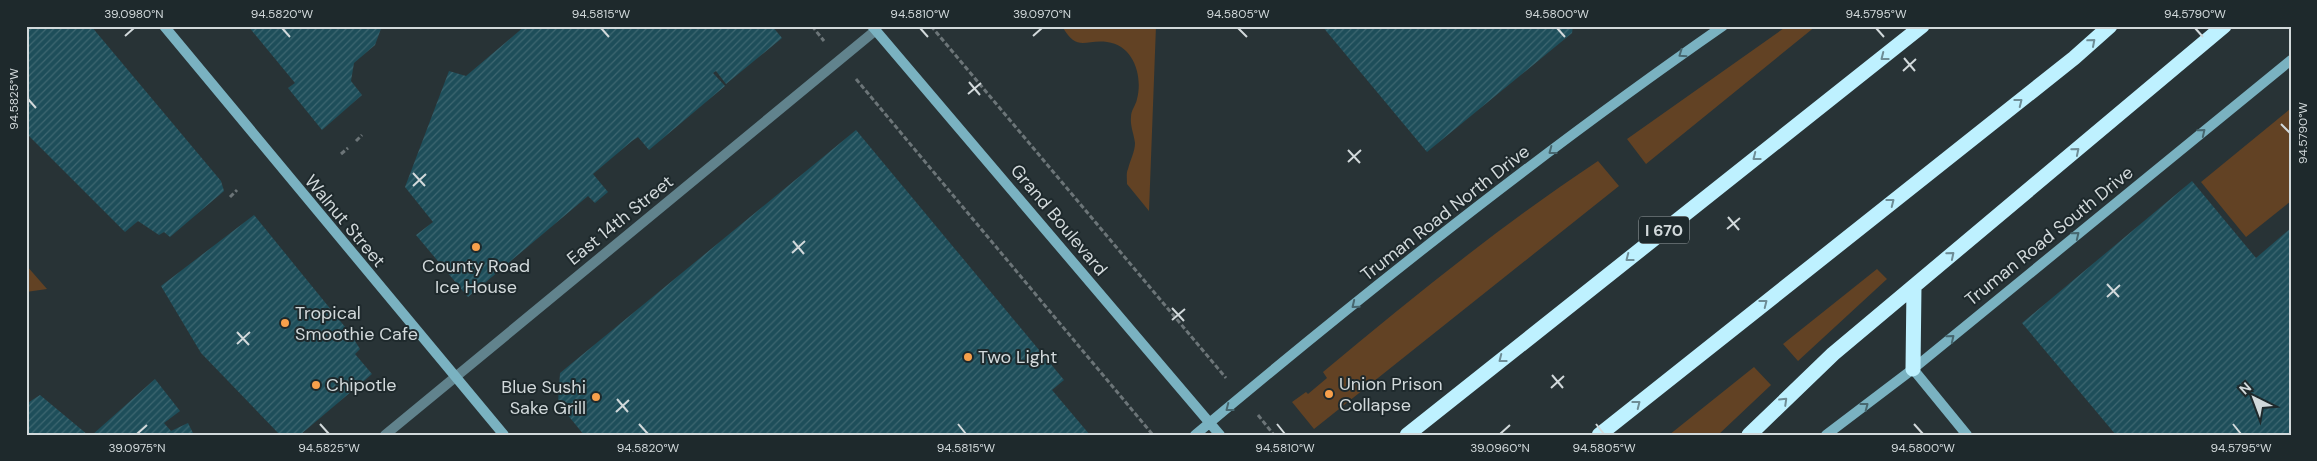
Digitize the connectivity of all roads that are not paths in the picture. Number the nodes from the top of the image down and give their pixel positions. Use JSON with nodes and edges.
{"nodes":[{"id":1,"x":164,"y":26,"type":"edge"},
{"id":2,"x":1722,"y":26,"type":"edge"},
{"id":3,"x":1922,"y":26,"type":"edge"},
{"id":4,"x":2110,"y":26,"type":"edge"},
{"id":5,"x":2224,"y":26,"type":"edge"},
{"id":6,"x":874,"y":28,"type":"edge"},
{"id":7,"x":2291,"y":60,"type":"edge"},
{"id":8,"x":1914,"y":286,"type":"junction"},
{"id":9,"x":1913,"y":369,"type":"junction"},
{"id":10,"x":455,"y":377,"type":"junction"},
{"id":11,"x":1210,"y":422,"type":"junction"},
{"id":12,"x":385,"y":435,"type":"edge"},
{"id":13,"x":504,"y":435,"type":"edge"},
{"id":14,"x":1195,"y":435,"type":"edge"},
{"id":15,"x":1220,"y":435,"type":"edge"},
{"id":16,"x":1407,"y":435,"type":"edge"},
{"id":17,"x":1599,"y":435,"type":"edge"},
{"id":18,"x":1749,"y":435,"type":"edge"},
{"id":19,"x":1826,"y":435,"type":"edge"},
{"id":20,"x":1967,"y":435,"type":"edge"}],
"edges":[{"from":1,"to":10,"type":"main road","name":"Walnut Street"},
{"from":2,"to":11,"type":"main road","name":"Truman Road North Drive","one_way":true},
{"from":3,"to":16,"type":"highway","number":"I 670","one_way":true},
{"from":17,"to":4,"type":"highway","one_way":true},
{"from":8,"to":5,"type":"highway","one_way":true},
{"from":6,"to":10,"type":"street","name":"East 14th Street"},
{"from":6,"to":11,"type":"main road","name":"Grand Boulevard"},
{"from":9,"to":7,"type":"main road","name":"Truman Road South Drive","one_way":true},
{"from":8,"to":9,"type":"highway"},
{"from":18,"to":8,"type":"highway","one_way":true},
{"from":19,"to":9,"type":"main road","name":"Truman Road South Drive","one_way":true},
{"from":9,"to":20,"type":"main road"},
{"from":10,"to":12,"type":"street","name":"East 14th Street"},
{"from":10,"to":13,"type":"main road","name":"Walnut Street"},
{"from":11,"to":14,"type":"main road","name":"Truman Road North Drive"},
{"from":11,"to":15,"type":"main road","name":"Grand Boulevard"}]}
